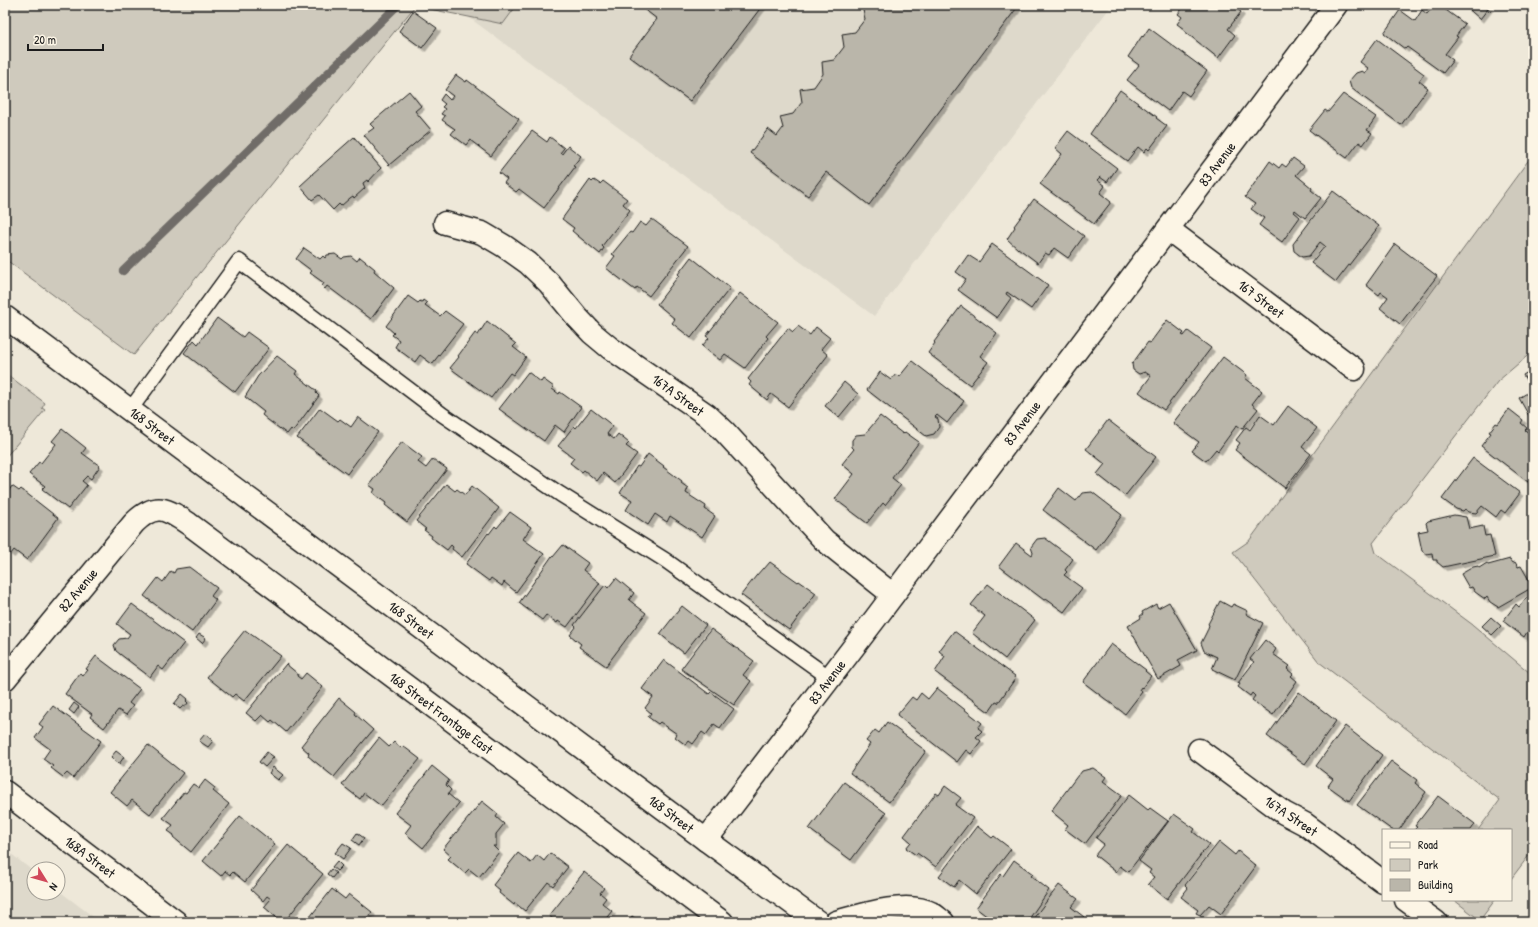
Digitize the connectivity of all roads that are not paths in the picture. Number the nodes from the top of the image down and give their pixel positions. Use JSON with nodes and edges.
{"nodes":[{"id":1,"x":1336,"y":5,"type":"edge"},
{"id":2,"x":445,"y":223,"type":"dead end"},
{"id":3,"x":1168,"y":229,"type":"junction"},
{"id":4,"x":5,"y":317,"type":"edge"},
{"id":5,"x":1354,"y":369,"type":"dead end"},
{"id":6,"x":130,"y":410,"type":"junction"},
{"id":7,"x":157,"y":508,"type":"joint"},
{"id":8,"x":893,"y":595,"type":"junction"},
{"id":9,"x":5,"y":678,"type":"edge"},
{"id":10,"x":830,"y":678,"type":"junction"},
{"id":11,"x":1199,"y":750,"type":"dead end"},
{"id":12,"x":5,"y":792,"type":"edge"},
{"id":13,"x":706,"y":840,"type":"junction"},
{"id":14,"x":1382,"y":881,"type":"edge"},
{"id":15,"x":1407,"y":901,"type":"edge"},
{"id":16,"x":176,"y":922,"type":"edge"},
{"id":17,"x":722,"y":922,"type":"edge"},
{"id":18,"x":818,"y":922,"type":"edge"},
{"id":19,"x":836,"y":922,"type":"edge"},
{"id":20,"x":943,"y":922,"type":"edge"},
{"id":21,"x":1436,"y":922,"type":"edge"}],
"edges":[{"from":1,"to":3,"type":"street","name":"83 Avenue"},
{"from":2,"to":8,"type":"street","name":"167A Street"},
{"from":3,"to":5,"type":"street","name":"167 Street"},
{"from":3,"to":8,"type":"street","name":"83 Avenue"},
{"from":4,"to":6,"type":"street","name":"168 Street"},
{"from":6,"to":10,"type":"lane"},
{"from":6,"to":13,"type":"street","name":"168 Street"},
{"from":7,"to":9,"type":"street","name":"82 Avenue"},
{"from":7,"to":17,"type":"street","name":"168 Street Frontage East"},
{"from":8,"to":10,"type":"street","name":"83 Avenue"},
{"from":10,"to":13,"type":"street","name":"83 Avenue"},
{"from":11,"to":14,"type":"street","name":"167A Street"},
{"from":12,"to":16,"type":"street","name":"168A Street"},
{"from":13,"to":18,"type":"street","name":"168 Street"},
{"from":15,"to":21,"type":"street"},
{"from":19,"to":20,"type":"street"}]}
